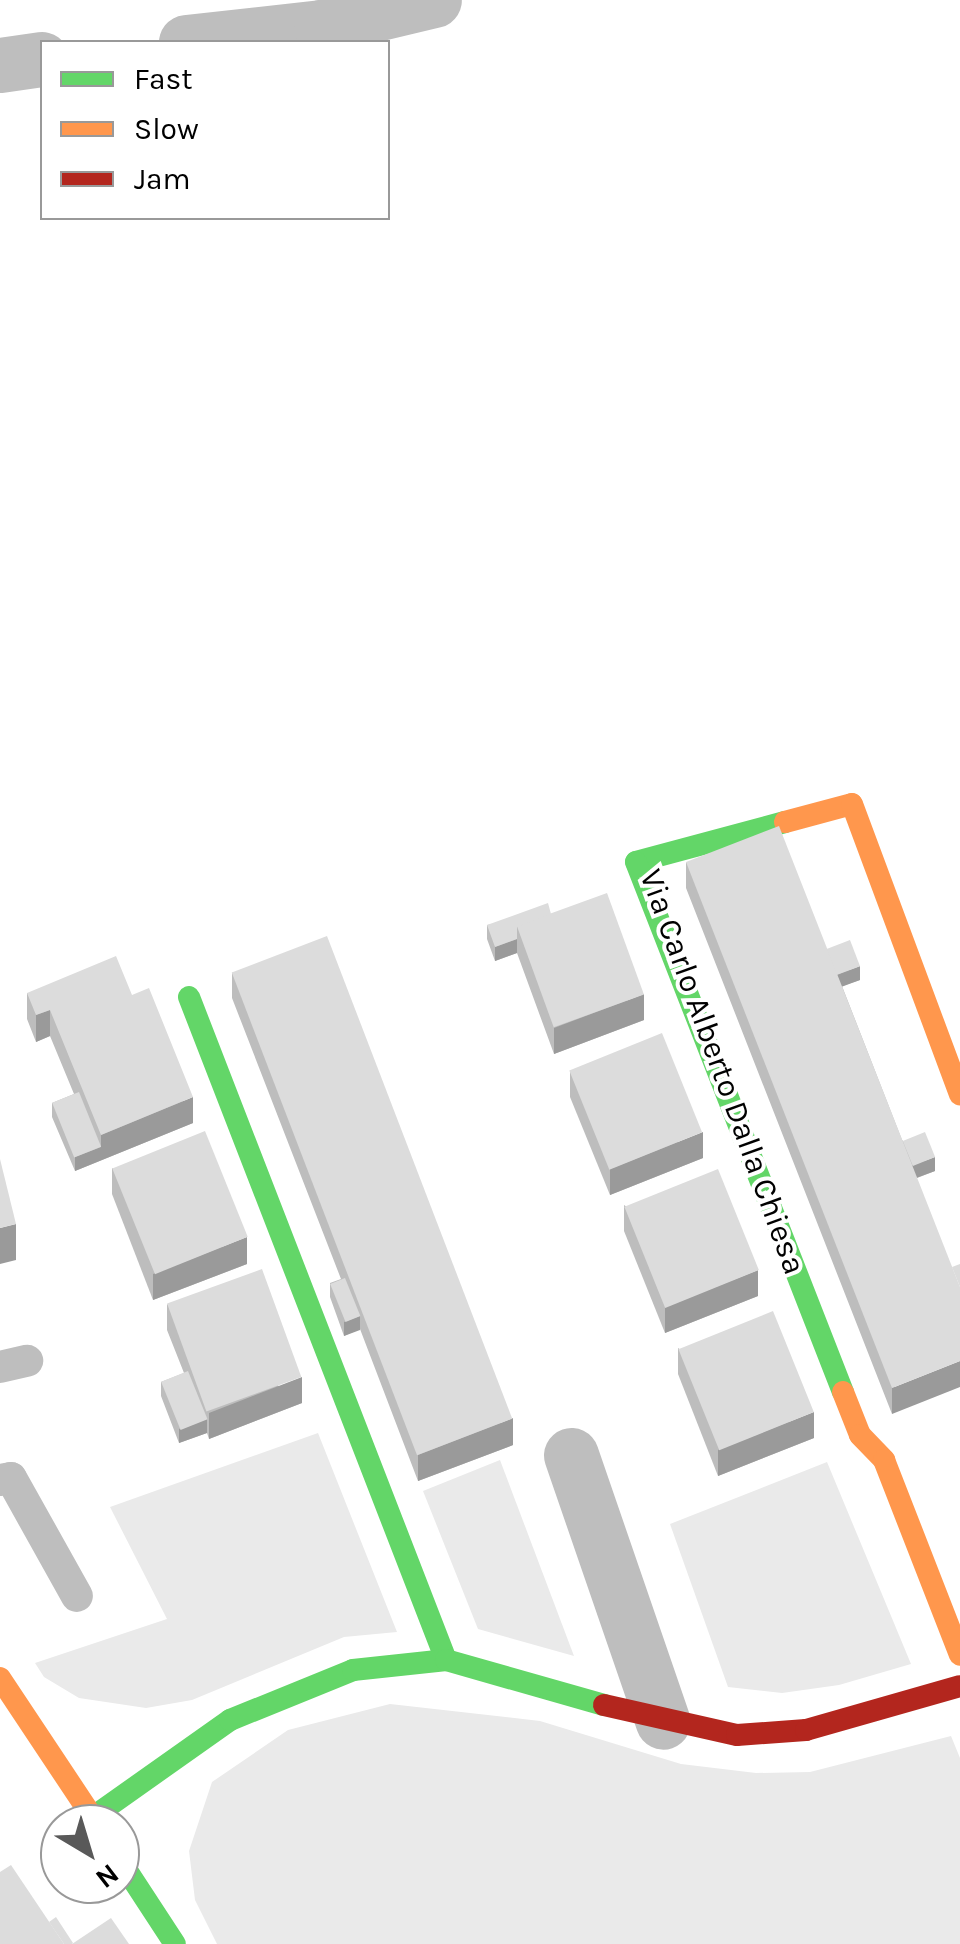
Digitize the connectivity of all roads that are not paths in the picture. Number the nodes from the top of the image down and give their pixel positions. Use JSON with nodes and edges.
{"nodes":[{"id":1,"x":434,"y":0,"type":"edge"},
{"id":2,"x":203,"y":40,"type":"edge"},
{"id":3,"x":40,"y":60,"type":"edge"},
{"id":4,"x":0,"y":64,"type":"edge"},
{"id":5,"x":188,"y":997,"type":"dead end"},
{"id":6,"x":960,"y":1095,"type":"edge"},
{"id":7,"x":570,"y":1454,"type":"dead end"},
{"id":8,"x":0,"y":1480,"type":"edge"},
{"id":9,"x":76,"y":1596,"type":"dead end"},
{"id":10,"x":960,"y":1655,"type":"edge"},
{"id":11,"x":446,"y":1660,"type":"junction"},
{"id":12,"x":0,"y":1678,"type":"edge"},
{"id":13,"x":960,"y":1686,"type":"edge"},
{"id":14,"x":663,"y":1722,"type":"junction"},
{"id":15,"x":84,"y":1804,"type":"edge"},
{"id":16,"x":117,"y":1804,"type":"edge"},
{"id":17,"x":140,"y":1891,"type":"edge"},
{"id":18,"x":174,"y":1944,"type":"edge"}],
"edges":[{"from":1,"to":2,"type":"street"},
{"from":3,"to":4,"type":"street"},
{"from":5,"to":11,"type":"street"},
{"from":6,"to":10,"type":"street","name":"Via Carlo Alberto Dalla Chiesa"},
{"from":7,"to":14,"type":"street"},
{"from":8,"to":9,"type":"lane"},
{"from":11,"to":14,"type":"street"},
{"from":11,"to":16,"type":"street"},
{"from":12,"to":15,"type":"street"},
{"from":13,"to":14,"type":"street"},
{"from":17,"to":18,"type":"street"}]}
